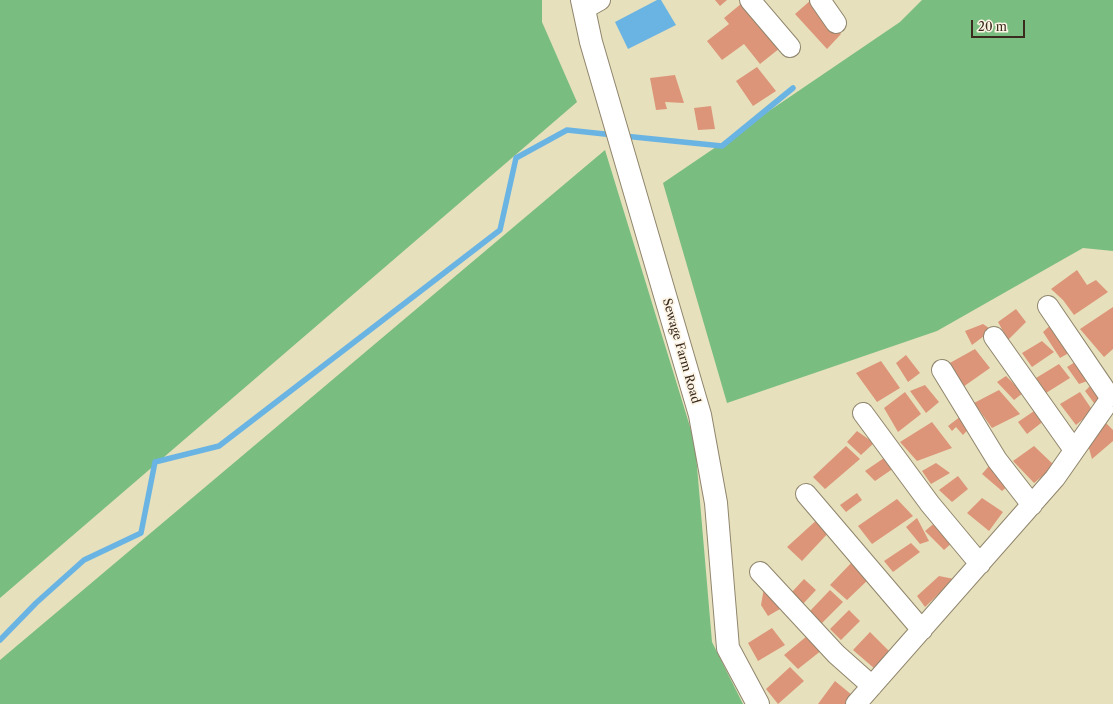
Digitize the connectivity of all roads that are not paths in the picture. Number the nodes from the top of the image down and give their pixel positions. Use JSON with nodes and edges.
{"nodes":[{"id":1,"x":750,"y":0,"type":"edge"},
{"id":2,"x":820,"y":0,"type":"edge"},
{"id":3,"x":589,"y":3,"type":"edge"},
{"id":4,"x":836,"y":23,"type":"dead end"},
{"id":5,"x":790,"y":47,"type":"dead end"},
{"id":6,"x":1048,"y":306,"type":"dead end"},
{"id":7,"x":994,"y":337,"type":"dead end"},
{"id":8,"x":942,"y":370,"type":"dead end"},
{"id":9,"x":1111,"y":396,"type":"edge"},
{"id":10,"x":863,"y":413,"type":"dead end"},
{"id":11,"x":1074,"y":450,"type":"junction"},
{"id":12,"x":806,"y":494,"type":"dead end"},
{"id":13,"x":1032,"y":505,"type":"junction"},
{"id":14,"x":980,"y":564,"type":"junction"},
{"id":15,"x":760,"y":572,"type":"dead end"},
{"id":16,"x":922,"y":630,"type":"junction"},
{"id":17,"x":872,"y":686,"type":"junction"},
{"id":18,"x":758,"y":704,"type":"edge"},
{"id":19,"x":856,"y":704,"type":"edge"}],
"edges":[{"from":1,"to":5,"type":"street"},
{"from":2,"to":4,"type":"street"},
{"from":3,"to":18,"type":"main road","name":"Sewage Farm Road"},
{"from":6,"to":9,"type":"street"},
{"from":7,"to":11,"type":"street"},
{"from":8,"to":13,"type":"street"},
{"from":9,"to":11,"type":"street"},
{"from":10,"to":14,"type":"street"},
{"from":11,"to":13,"type":"street"},
{"from":12,"to":16,"type":"street"},
{"from":13,"to":14,"type":"street"},
{"from":14,"to":16,"type":"street"},
{"from":15,"to":17,"type":"street"},
{"from":16,"to":17,"type":"street"},
{"from":17,"to":19,"type":"street"}]}
